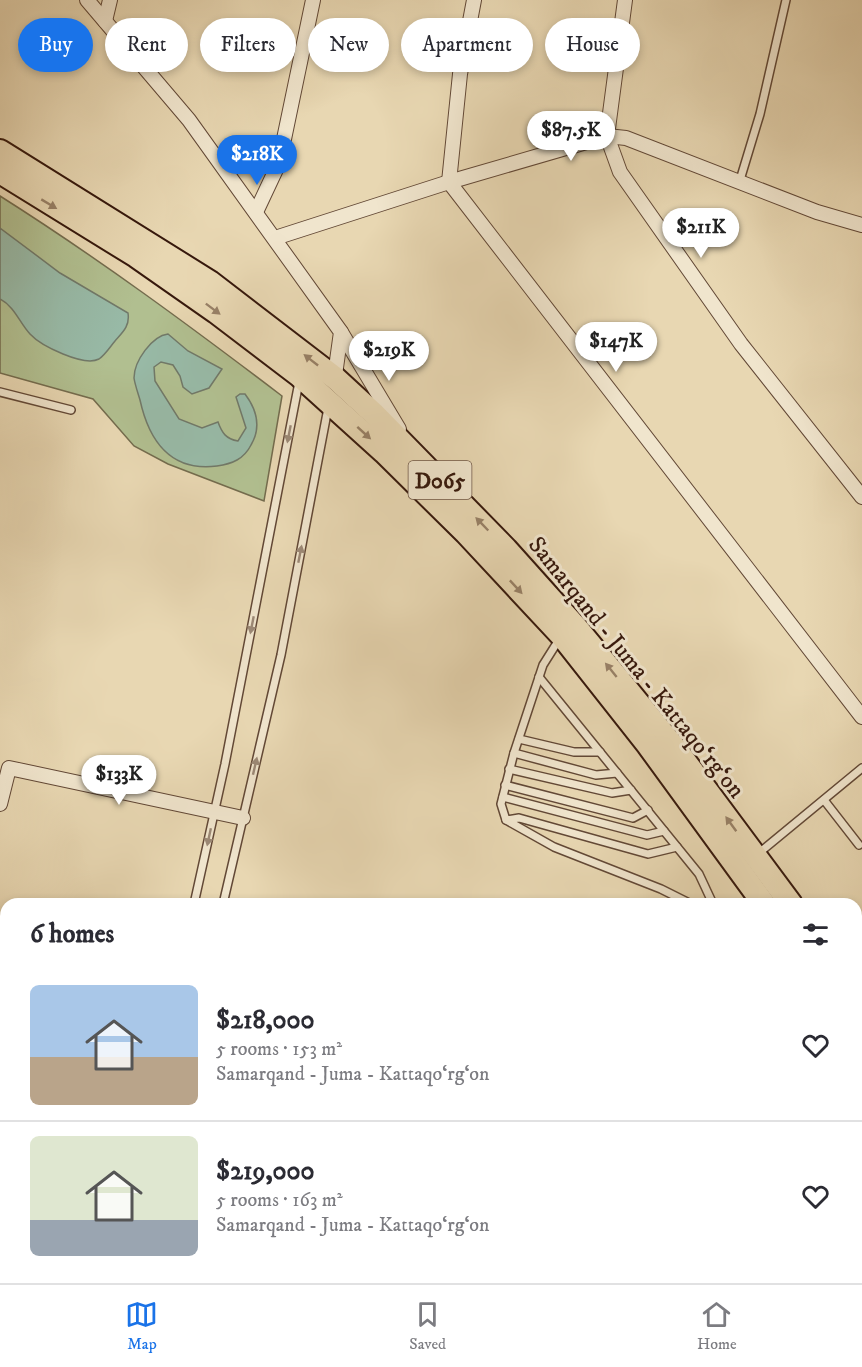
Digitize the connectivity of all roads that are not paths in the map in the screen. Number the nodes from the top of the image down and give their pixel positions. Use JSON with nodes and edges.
{"nodes":[{"id":1,"x":87,"y":0,"type":"edge"},
{"id":2,"x":110,"y":0,"type":"edge"},
{"id":3,"x":313,"y":0,"type":"edge"},
{"id":4,"x":474,"y":0,"type":"edge"},
{"id":5,"x":625,"y":0,"type":"edge"},
{"id":6,"x":786,"y":0,"type":"edge"},
{"id":7,"x":106,"y":18,"type":"edge"},
{"id":8,"x":105,"y":21,"type":"edge"},
{"id":9,"x":148,"y":72,"type":"edge"},
{"id":10,"x":607,"y":136,"type":"junction"},
{"id":11,"x":0,"y":151,"type":"edge"},
{"id":12,"x":0,"y":172,"type":"edge"},
{"id":13,"x":740,"y":180,"type":"junction"},
{"id":14,"x":449,"y":182,"type":"junction"},
{"id":15,"x":256,"y":212,"type":"junction"},
{"id":16,"x":862,"y":225,"type":"edge"},
{"id":17,"x":275,"y":238,"type":"junction"},
{"id":18,"x":341,"y":332,"type":"junction"},
{"id":19,"x":300,"y":376,"type":"junction"},
{"id":20,"x":335,"y":378,"type":"junction"},
{"id":21,"x":0,"y":392,"type":"edge"},
{"id":22,"x":329,"y":402,"type":"junction"},
{"id":23,"x":71,"y":410,"type":"dead end"},
{"id":24,"x":410,"y":449,"type":"junction"},
{"id":25,"x":862,"y":497,"type":"edge"},
{"id":26,"x":562,"y":636,"type":"junction"},
{"id":27,"x":539,"y":677,"type":"junction"},
{"id":28,"x":862,"y":717,"type":"edge"},
{"id":29,"x":519,"y":739,"type":"junction"},
{"id":30,"x":600,"y":752,"type":"junction"},
{"id":31,"x":514,"y":753,"type":"junction"},
{"id":32,"x":862,"y":768,"type":"edge"},
{"id":33,"x":509,"y":769,"type":"junction"},
{"id":34,"x":617,"y":773,"type":"junction"},
{"id":35,"x":505,"y":785,"type":"junction"},
{"id":36,"x":631,"y":790,"type":"junction"},
{"id":37,"x":502,"y":797,"type":"junction"},
{"id":38,"x":824,"y":800,"type":"junction"},
{"id":39,"x":0,"y":804,"type":"edge"},
{"id":40,"x":215,"y":810,"type":"junction"},
{"id":41,"x":648,"y":810,"type":"junction"},
{"id":42,"x":243,"y":818,"type":"junction"},
{"id":43,"x":506,"y":819,"type":"junction"},
{"id":44,"x":664,"y":831,"type":"junction"},
{"id":45,"x":859,"y":845,"type":"dead end"},
{"id":46,"x":677,"y":847,"type":"junction"},
{"id":47,"x":754,"y":857,"type":"junction"},
{"id":48,"x":195,"y":898,"type":"edge"},
{"id":49,"x":224,"y":898,"type":"edge"},
{"id":50,"x":678,"y":898,"type":"edge"},
{"id":51,"x":709,"y":898,"type":"edge"},
{"id":52,"x":760,"y":898,"type":"edge"},
{"id":53,"x":786,"y":898,"type":"edge"}],
"edges":[{"from":1,"to":8,"type":"street"},
{"from":2,"to":7,"type":"street"},
{"from":3,"to":15,"type":"street"},
{"from":4,"to":14,"type":"street"},
{"from":5,"to":10,"type":"street"},
{"from":6,"to":13,"type":"lane"},
{"from":9,"to":15,"type":"street"},
{"from":10,"to":13,"type":"street"},
{"from":10,"to":14,"type":"street"},
{"from":10,"to":25,"type":"street"},
{"from":20,"to":11,"type":"main road","name":"Samarqand - Juma - Kattaqo‘rg‘on","number":"D065","one_way":true},
{"from":12,"to":19,"type":"main road","name":"Samarqand - Juma - Kattaqo‘rg‘on","number":"D065","one_way":true},
{"from":13,"to":16,"type":"street"},
{"from":14,"to":17,"type":"street"},
{"from":14,"to":28,"type":"street"},
{"from":15,"to":17,"type":"street"},
{"from":17,"to":18,"type":"street"},
{"from":18,"to":20,"type":"street"},
{"from":18,"to":24,"type":"street"},
{"from":19,"to":22,"type":"main road","name":"Samarqand - Juma - Kattaqo‘rg‘on","number":"D065"},
{"from":19,"to":40,"type":"lane","one_way":true},
{"from":20,"to":22,"type":"street"},
{"from":20,"to":24,"type":"main road","name":"Samarqand - Juma - Kattaqo‘rg‘on","number":"D065"},
{"from":21,"to":23,"type":"lane"},
{"from":22,"to":26,"type":"main road","name":"Samarqand - Juma - Kattaqo‘rg‘on","number":"D065","one_way":true},
{"from":42,"to":22,"type":"lane","one_way":true},
{"from":47,"to":24,"type":"main road","name":"Samarqand - Juma - Kattaqo‘rg‘on","number":"D065","one_way":true},
{"from":26,"to":27,"type":"lane"},
{"from":26,"to":52,"type":"main road","name":"Samarqand - Juma - Kattaqo‘rg‘on","number":"D065"},
{"from":27,"to":29,"type":"lane"},
{"from":27,"to":30,"type":"lane"},
{"from":29,"to":30,"type":"lane"},
{"from":29,"to":31,"type":"lane"},
{"from":30,"to":34,"type":"lane"},
{"from":31,"to":33,"type":"lane"},
{"from":31,"to":34,"type":"lane"},
{"from":32,"to":38,"type":"lane"},
{"from":33,"to":35,"type":"lane"},
{"from":33,"to":36,"type":"lane"},
{"from":34,"to":36,"type":"lane"},
{"from":35,"to":37,"type":"lane"},
{"from":35,"to":41,"type":"lane"},
{"from":36,"to":41,"type":"lane"},
{"from":37,"to":43,"type":"lane"},
{"from":37,"to":44,"type":"lane"},
{"from":38,"to":45,"type":"lane"},
{"from":38,"to":47,"type":"lane"},
{"from":39,"to":40,"type":"street"},
{"from":40,"to":42,"type":"street"},
{"from":40,"to":48,"type":"lane","one_way":true},
{"from":41,"to":44,"type":"lane"},
{"from":42,"to":49,"type":"lane"},
{"from":43,"to":46,"type":"lane"},
{"from":43,"to":50,"type":"lane"},
{"from":44,"to":46,"type":"lane"},
{"from":46,"to":51,"type":"lane"},
{"from":47,"to":53,"type":"main road","name":"Samarqand - Juma - Kattaqo‘rg‘on","number":"D065"}]}
